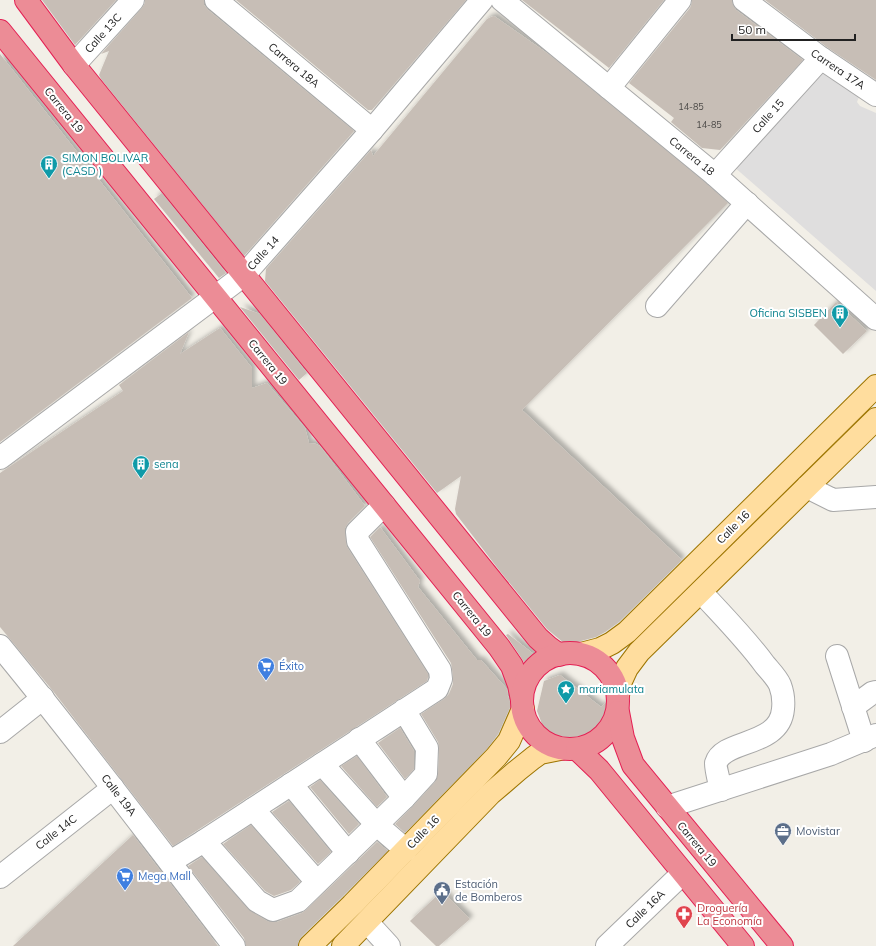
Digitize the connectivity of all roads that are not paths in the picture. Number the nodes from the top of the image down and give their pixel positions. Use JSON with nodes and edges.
{"nodes":[{"id":1,"x":26,"y":0,"type":"edge"},
{"id":2,"x":132,"y":0,"type":"edge"},
{"id":3,"x":216,"y":0,"type":"edge"},
{"id":4,"x":482,"y":0,"type":"edge"},
{"id":5,"x":502,"y":0,"type":"edge"},
{"id":6,"x":680,"y":0,"type":"edge"},
{"id":7,"x":744,"y":0,"type":"edge"},
{"id":8,"x":0,"y":31,"type":"edge"},
{"id":9,"x":821,"y":58,"type":"junction"},
{"id":10,"x":74,"y":66,"type":"junction"},
{"id":11,"x":609,"y":88,"type":"junction"},
{"id":12,"x":876,"y":95,"type":"edge"},
{"id":13,"x":372,"y":130,"type":"junction"},
{"id":14,"x":715,"y":175,"type":"junction"},
{"id":15,"x":747,"y":203,"type":"junction"},
{"id":16,"x":244,"y":275,"type":"junction"},
{"id":17,"x":215,"y":297,"type":"junction"},
{"id":18,"x":657,"y":306,"type":"dead end"},
{"id":19,"x":876,"y":319,"type":"edge"},
{"id":20,"x":876,"y":386,"type":"edge"},
{"id":21,"x":876,"y":419,"type":"edge"},
{"id":22,"x":0,"y":458,"type":"edge"},
{"id":23,"x":807,"y":487,"type":"junction"},
{"id":24,"x":876,"y":497,"type":"edge"},
{"id":25,"x":384,"y":505,"type":"junction"},
{"id":26,"x":701,"y":592,"type":"junction"},
{"id":27,"x":0,"y":646,"type":"edge"},
{"id":28,"x":559,"y":654,"type":"junction"},
{"id":29,"x":581,"y":654,"type":"junction"},
{"id":30,"x":837,"y":656,"type":"dead end"},
{"id":31,"x":876,"y":692,"type":"edge"},
{"id":32,"x":43,"y":698,"type":"junction"},
{"id":33,"x":522,"y":704,"type":"junction"},
{"id":34,"x":618,"y":704,"type":"junction"},
{"id":35,"x":853,"y":707,"type":"junction"},
{"id":36,"x":404,"y":710,"type":"junction"},
{"id":37,"x":0,"y":732,"type":"edge"},
{"id":38,"x":870,"y":738,"type":"edge"},
{"id":39,"x":359,"y":739,"type":"junction"},
{"id":40,"x":569,"y":749,"type":"junction"},
{"id":41,"x":322,"y":764,"type":"junction"},
{"id":42,"x":291,"y":784,"type":"junction"},
{"id":43,"x":113,"y":788,"type":"junction"},
{"id":44,"x":721,"y":790,"type":"junction"},
{"id":45,"x":404,"y":798,"type":"junction"},
{"id":46,"x":667,"y":807,"type":"junction"},
{"id":47,"x":253,"y":809,"type":"junction"},
{"id":48,"x":377,"y":825,"type":"junction"},
{"id":49,"x":204,"y":841,"type":"junction"},
{"id":50,"x":406,"y":850,"type":"junction"},
{"id":51,"x":348,"y":853,"type":"junction"},
{"id":52,"x":170,"y":862,"type":"junction"},
{"id":53,"x":684,"y":873,"type":"junction"},
{"id":54,"x":0,"y":877,"type":"edge"},
{"id":55,"x":317,"y":882,"type":"junction"},
{"id":56,"x":367,"y":922,"type":"junction"},
{"id":57,"x":234,"y":946,"type":"edge"},
{"id":58,"x":310,"y":946,"type":"edge"},
{"id":59,"x":343,"y":946,"type":"edge"},
{"id":60,"x":389,"y":946,"type":"edge"},
{"id":61,"x":607,"y":946,"type":"edge"},
{"id":62,"x":743,"y":946,"type":"edge"},
{"id":63,"x":782,"y":946,"type":"edge"}],
"edges":[{"from":1,"to":10,"type":"highway"},
{"from":2,"to":10,"type":"street","name":"Calle 13C"},
{"from":3,"to":13,"type":"street","name":"Carrera 18A"},
{"from":4,"to":13,"type":"street","name":"Calle 14"},
{"from":5,"to":11,"type":"street","name":"Carrera 18"},
{"from":6,"to":11,"type":"street"},
{"from":7,"to":9,"type":"street","name":"Carrera 17A"},
{"from":8,"to":17,"type":"highway","name":"Carrera 19"},
{"from":9,"to":12,"type":"street","name":"Carrera 17A"},
{"from":9,"to":14,"type":"street","name":"Calle 15"},
{"from":10,"to":16,"type":"highway"},
{"from":11,"to":14,"type":"street","name":"Carrera 18"},
{"from":13,"to":16,"type":"street","name":"Calle 14"},
{"from":14,"to":15,"type":"street","name":"Carrera 18"},
{"from":15,"to":18,"type":"street"},
{"from":15,"to":19,"type":"street","name":"Carrera 18"},
{"from":16,"to":17,"type":"street","name":"Calle 14"},
{"from":16,"to":28,"type":"highway"},
{"from":17,"to":22,"type":"street","name":"Calle 14"},
{"from":17,"to":25,"type":"highway","name":"Carrera 19"},
{"from":20,"to":29,"type":"main road","name":"Calle 16"},
{"from":21,"to":23,"type":"main road"},
{"from":23,"to":24,"type":"street"},
{"from":23,"to":26,"type":"main road"},
{"from":25,"to":33,"type":"highway","name":"Carrera 19"},
{"from":25,"to":36,"type":"street"},
{"from":26,"to":34,"type":"main road"},
{"from":26,"to":44,"type":"street"},
{"from":27,"to":32,"type":"street","name":"Calle 19A"},
{"from":28,"to":29,"type":"highway"},
{"from":28,"to":33,"type":"highway"},
{"from":29,"to":34,"type":"highway"},
{"from":30,"to":35,"type":"street"},
{"from":31,"to":35,"type":"street"},
{"from":32,"to":37,"type":"street"},
{"from":32,"to":43,"type":"street","name":"Calle 19A"},
{"from":33,"to":40,"type":"highway"},
{"from":33,"to":50,"type":"main road","name":"Calle 16"},
{"from":34,"to":40,"type":"highway"},
{"from":34,"to":46,"type":"highway","name":"Carrera 19"},
{"from":35,"to":38,"type":"street"},
{"from":36,"to":39,"type":"street"},
{"from":36,"to":45,"type":"street"},
{"from":38,"to":44,"type":"street"},
{"from":39,"to":41,"type":"street"},
{"from":39,"to":45,"type":"street"},
{"from":40,"to":53,"type":"highway"},
{"from":40,"to":56,"type":"main road","name":"Calle 16"},
{"from":41,"to":42,"type":"street"},
{"from":41,"to":48,"type":"street"},
{"from":42,"to":47,"type":"street"},
{"from":42,"to":51,"type":"street"},
{"from":43,"to":52,"type":"street","name":"Calle 19A"},
{"from":43,"to":54,"type":"street","name":"Calle 14C"},
{"from":44,"to":46,"type":"street"},
{"from":45,"to":48,"type":"street"},
{"from":46,"to":63,"type":"highway","name":"Carrera 19"},
{"from":47,"to":49,"type":"street"},
{"from":47,"to":55,"type":"street"},
{"from":48,"to":50,"type":"street"},
{"from":48,"to":51,"type":"street"},
{"from":49,"to":52,"type":"street"},
{"from":49,"to":55,"type":"street"},
{"from":50,"to":58,"type":"main road","name":"Calle 16"},
{"from":51,"to":55,"type":"street"},
{"from":52,"to":57,"type":"street","name":"Calle 19A"},
{"from":53,"to":61,"type":"street","name":"Calle 16A"},
{"from":53,"to":62,"type":"highway"},
{"from":56,"to":59,"type":"main road","name":"Calle 16"},
{"from":56,"to":60,"type":"street"}]}
